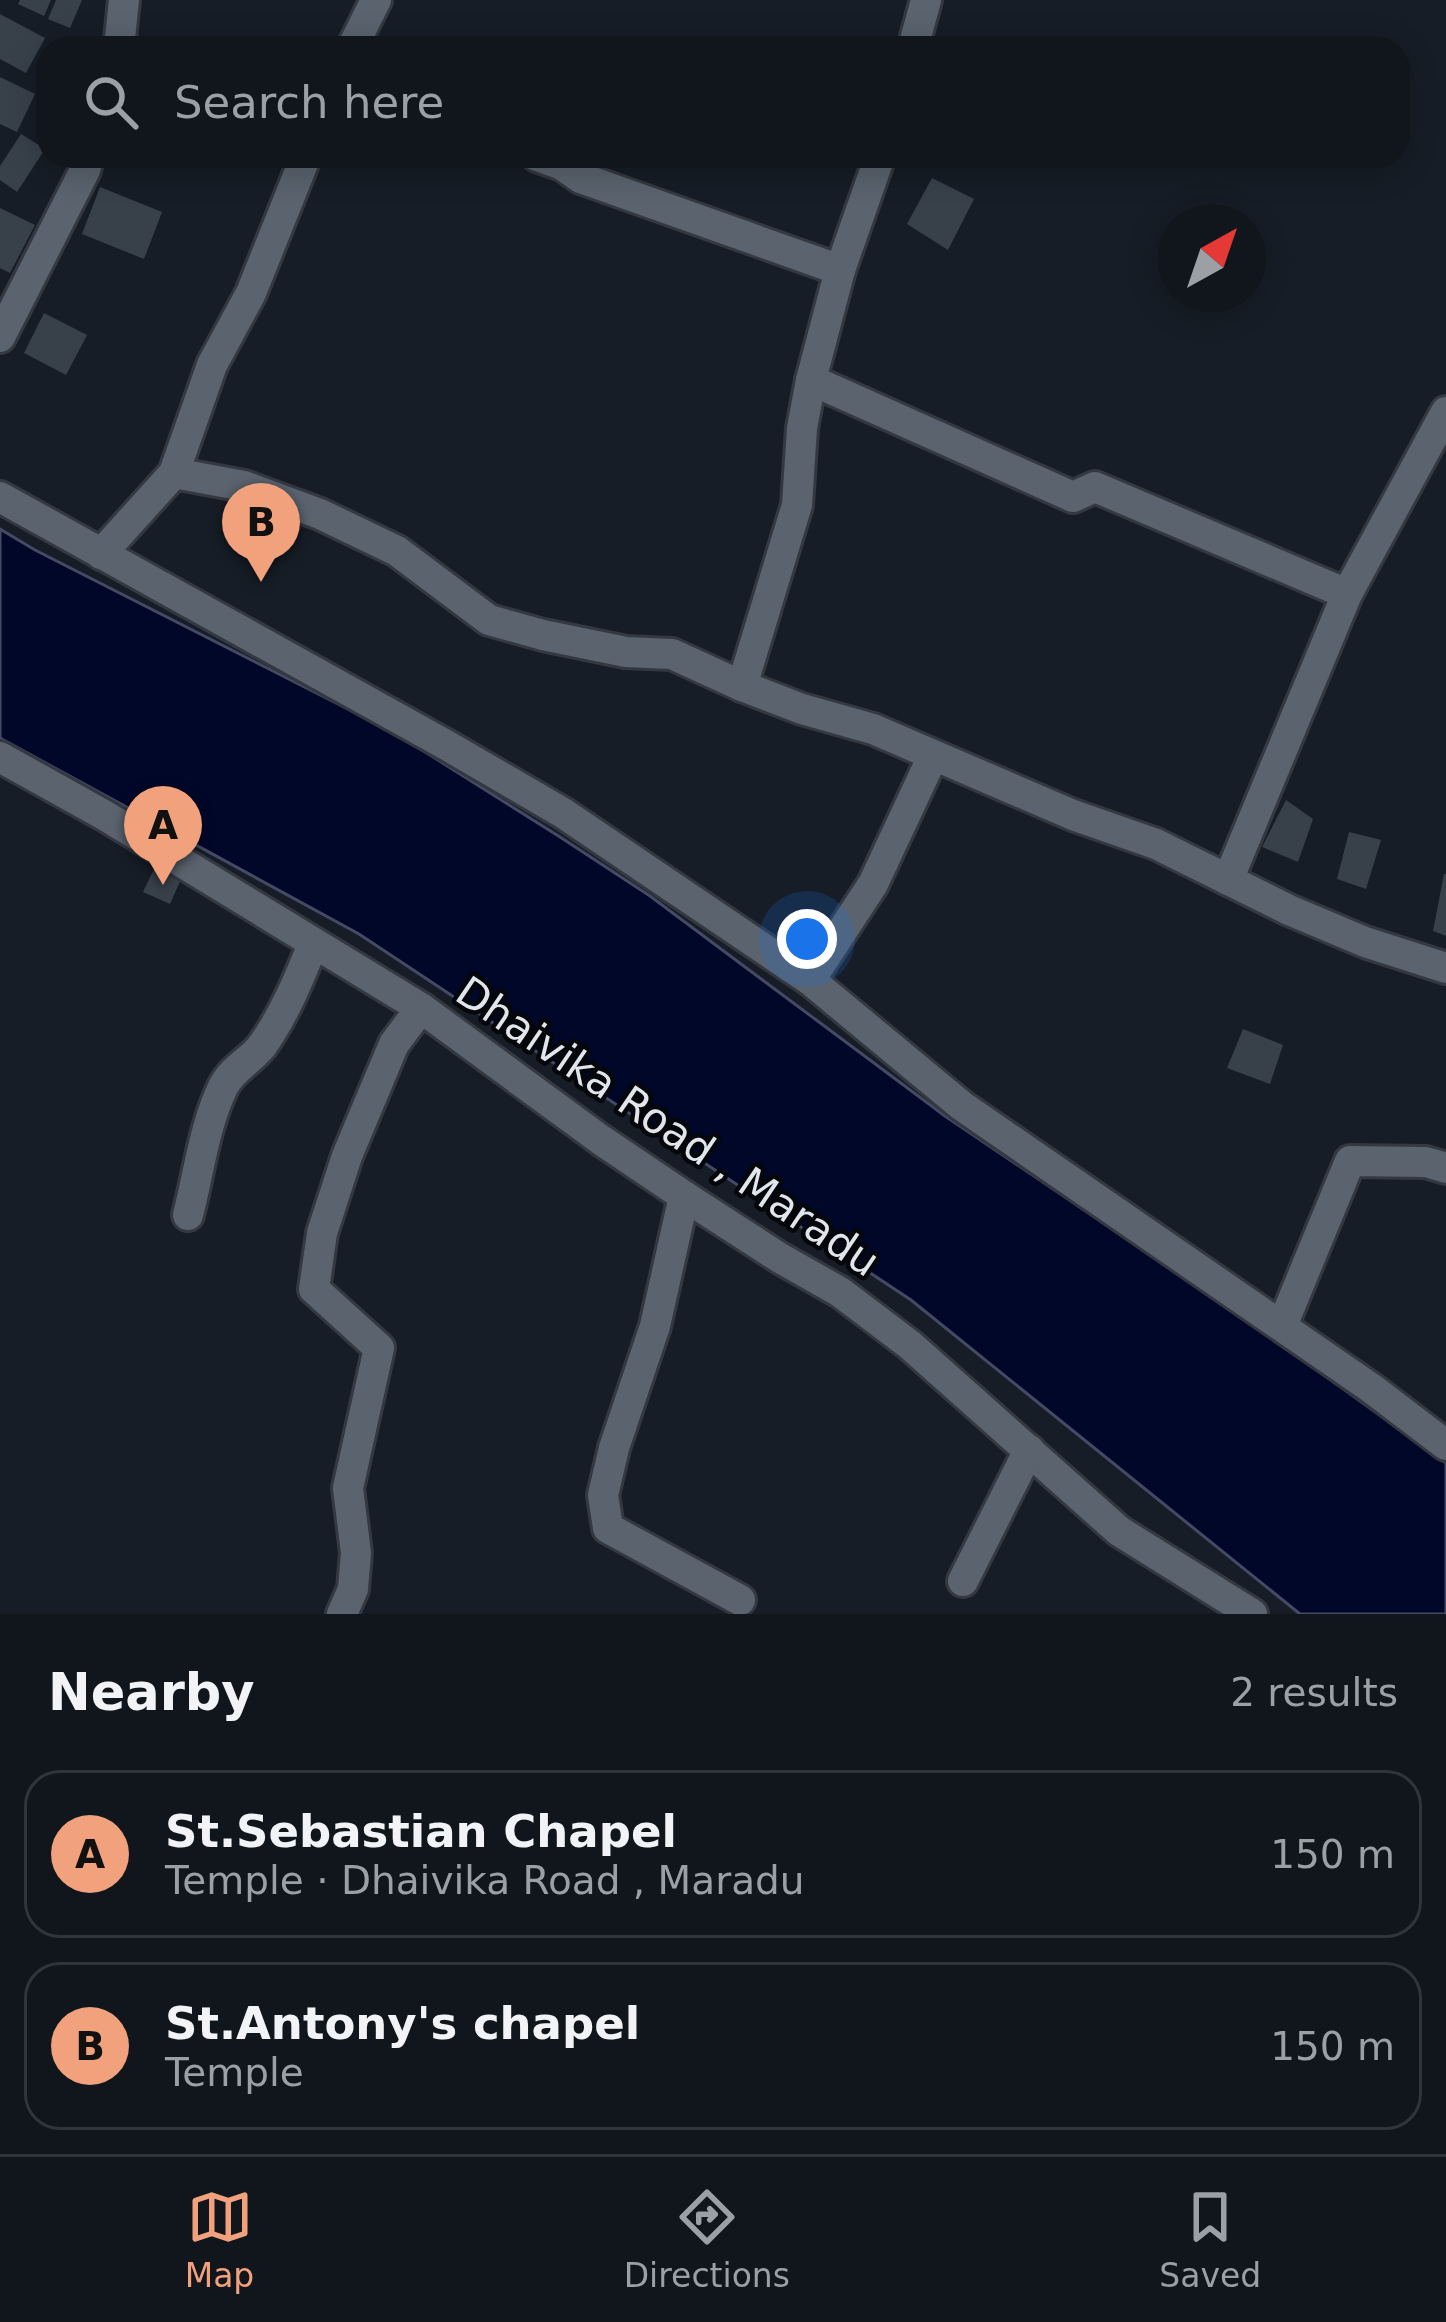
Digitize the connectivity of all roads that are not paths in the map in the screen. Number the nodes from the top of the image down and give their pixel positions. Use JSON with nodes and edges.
{"nodes":[{"id":1,"x":124,"y":0,"type":"edge"},
{"id":2,"x":376,"y":0,"type":"edge"},
{"id":3,"x":926,"y":0,"type":"edge"},
{"id":4,"x":120,"y":36,"type":"edge"},
{"id":5,"x":358,"y":36,"type":"edge"},
{"id":6,"x":916,"y":36,"type":"edge"},
{"id":7,"x":86,"y":168,"type":"edge"},
{"id":8,"x":301,"y":168,"type":"edge"},
{"id":9,"x":567,"y":168,"type":"edge"},
{"id":10,"x":876,"y":168,"type":"edge"},
{"id":11,"x":839,"y":271,"type":"junction"},
{"id":12,"x":0,"y":337,"type":"edge"},
{"id":13,"x":811,"y":380,"type":"junction"},
{"id":14,"x":1446,"y":412,"type":"edge"},
{"id":15,"x":174,"y":473,"type":"junction"},
{"id":16,"x":0,"y":497,"type":"edge"},
{"id":17,"x":101,"y":554,"type":"junction"},
{"id":18,"x":1348,"y":594,"type":"junction"},
{"id":19,"x":742,"y":686,"type":"junction"},
{"id":20,"x":933,"y":756,"type":"junction"},
{"id":21,"x":0,"y":758,"type":"edge"},
{"id":22,"x":1228,"y":880,"type":"junction"},
{"id":23,"x":313,"y":944,"type":"junction"},
{"id":24,"x":1446,"y":968,"type":"edge"},
{"id":25,"x":810,"y":980,"type":"junction"},
{"id":26,"x":421,"y":1008,"type":"junction"},
{"id":27,"x":1446,"y":1168,"type":"edge"},
{"id":28,"x":683,"y":1196,"type":"junction"},
{"id":29,"x":188,"y":1215,"type":"dead end"},
{"id":30,"x":1282,"y":1326,"type":"junction"},
{"id":31,"x":1446,"y":1445,"type":"edge"},
{"id":32,"x":1029,"y":1450,"type":"junction"},
{"id":33,"x":963,"y":1581,"type":"dead end"},
{"id":34,"x":746,"y":1610,"type":"edge"},
{"id":35,"x":342,"y":1614,"type":"edge"},
{"id":36,"x":1252,"y":1614,"type":"edge"}],
"edges":[{"from":1,"to":4,"type":"street"},
{"from":2,"to":5,"type":"street"},
{"from":3,"to":6,"type":"street"},
{"from":7,"to":12,"type":"street"},
{"from":8,"to":15,"type":"street"},
{"from":9,"to":11,"type":"street"},
{"from":10,"to":11,"type":"street"},
{"from":11,"to":13,"type":"street"},
{"from":13,"to":18,"type":"street"},
{"from":13,"to":19,"type":"street"},
{"from":14,"to":18,"type":"street"},
{"from":15,"to":17,"type":"street"},
{"from":15,"to":19,"type":"street"},
{"from":16,"to":17,"type":"street"},
{"from":17,"to":25,"type":"street"},
{"from":18,"to":22,"type":"street"},
{"from":19,"to":20,"type":"street"},
{"from":20,"to":22,"type":"street"},
{"from":20,"to":25,"type":"street"},
{"from":21,"to":23,"type":"street","name":"Dhaivika Road , Maradu"},
{"from":22,"to":24,"type":"street"},
{"from":23,"to":26,"type":"street","name":"Dhaivika Road , Maradu"},
{"from":23,"to":29,"type":"street"},
{"from":25,"to":30,"type":"street"},
{"from":26,"to":28,"type":"street","name":"Dhaivika Road , Maradu"},
{"from":26,"to":35,"type":"street"},
{"from":27,"to":30,"type":"street"},
{"from":28,"to":32,"type":"street","name":"Dhaivika Road , Maradu"},
{"from":28,"to":34,"type":"street"},
{"from":30,"to":31,"type":"street"},
{"from":32,"to":33,"type":"street"},
{"from":32,"to":36,"type":"street","name":"Dhaivika Road , Maradu"}]}
